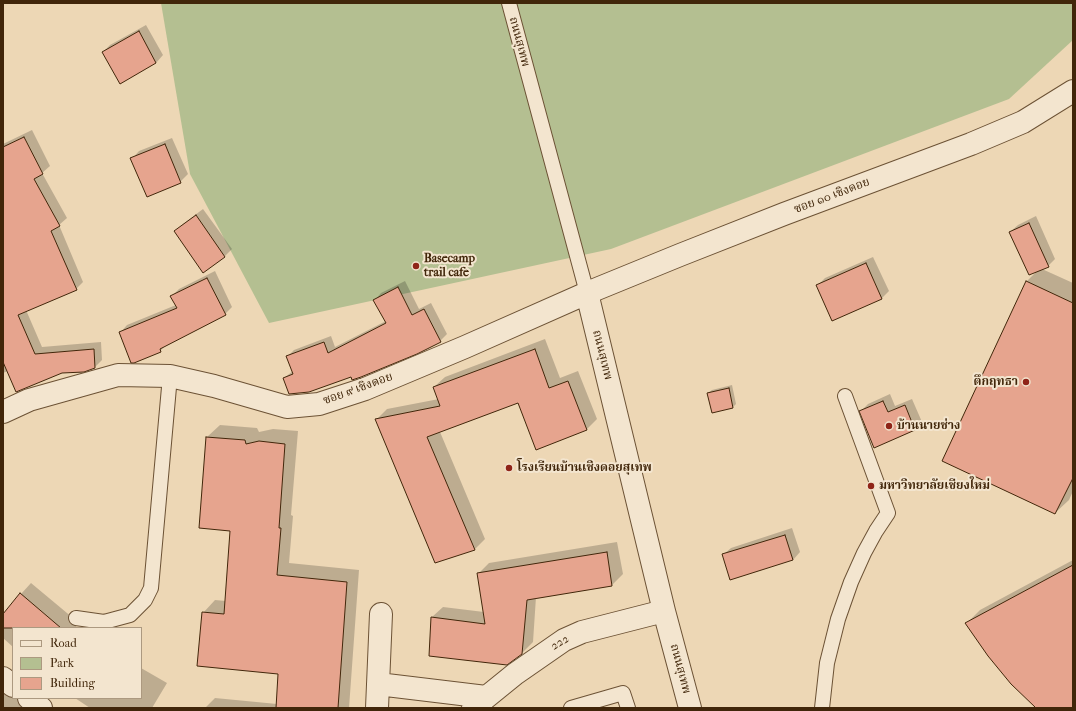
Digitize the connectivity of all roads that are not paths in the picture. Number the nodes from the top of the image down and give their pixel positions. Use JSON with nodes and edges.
{"nodes":[{"id":1,"x":509,"y":3,"type":"edge"},
{"id":2,"x":1073,"y":91,"type":"edge"},
{"id":3,"x":587,"y":293,"type":"junction"},
{"id":4,"x":170,"y":376,"type":"junction"},
{"id":5,"x":845,"y":396,"type":"dead end"},
{"id":6,"x":3,"y":412,"type":"edge"},
{"id":7,"x":664,"y":611,"type":"junction"},
{"id":8,"x":381,"y":614,"type":"dead end"},
{"id":9,"x":76,"y":618,"type":"dead end"},
{"id":10,"x":3,"y":678,"type":"edge"},
{"id":11,"x":378,"y":684,"type":"junction"},
{"id":12,"x":12,"y":685,"type":"edge"},
{"id":13,"x":30,"y":699,"type":"edge"},
{"id":14,"x":480,"y":702,"type":"edge"},
{"id":15,"x":41,"y":708,"type":"edge"},
{"id":16,"x":377,"y":708,"type":"edge"},
{"id":17,"x":571,"y":708,"type":"edge"},
{"id":18,"x":628,"y":708,"type":"edge"},
{"id":19,"x":690,"y":708,"type":"edge"},
{"id":20,"x":822,"y":708,"type":"edge"}],
"edges":[{"from":1,"to":3,"type":"lane","name":"ถนนสุเทพ"},
{"from":2,"to":3,"type":"street","name":"ซอย ๑๐ เชิงดอย"},
{"from":3,"to":4,"type":"street","name":"ซอย ๙ เชิงดอย"},
{"from":3,"to":7,"type":"street","name":"ถนนสุเทพ"},
{"from":4,"to":6,"type":"street","name":"ซอย ๙ เชิงดอย"},
{"from":4,"to":9,"type":"lane"},
{"from":5,"to":20,"type":"lane"},
{"from":7,"to":14,"type":"street","name":"222"},
{"from":7,"to":19,"type":"street","name":"ถนนสุเทพ"},
{"from":8,"to":11,"type":"street"},
{"from":10,"to":12,"type":"street"},
{"from":11,"to":14,"type":"street"},
{"from":11,"to":16,"type":"street"},
{"from":13,"to":15,"type":"street"},
{"from":17,"to":18,"type":"lane"}]}
